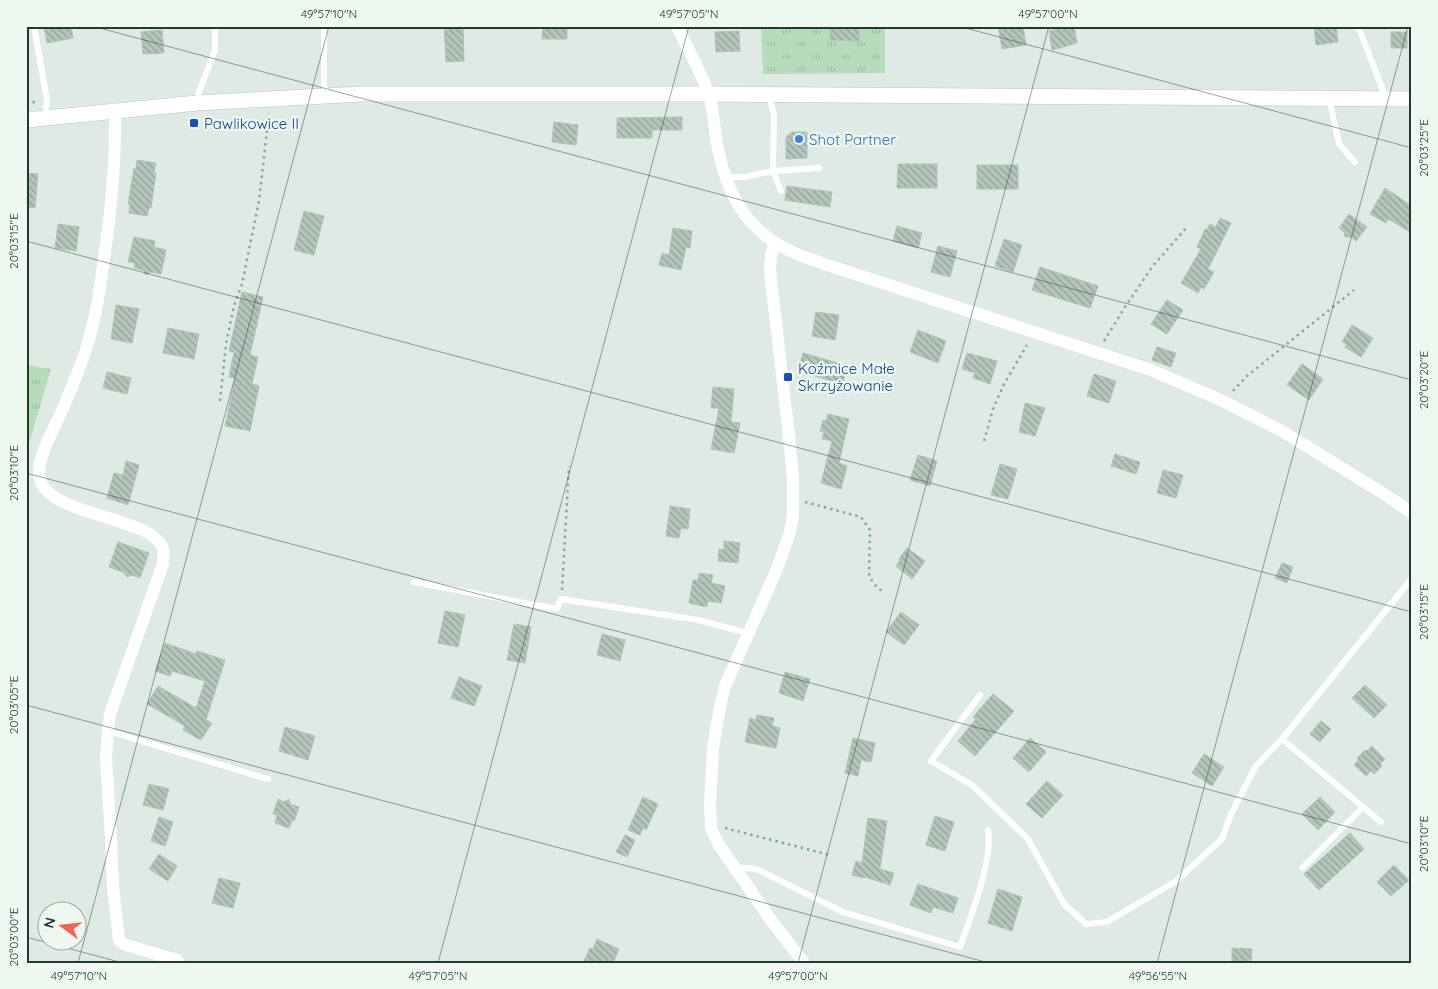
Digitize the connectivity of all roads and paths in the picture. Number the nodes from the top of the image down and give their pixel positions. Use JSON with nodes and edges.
{"nodes":[{"id":1,"x":34,"y":26,"type":"edge"},
{"id":2,"x":215,"y":26,"type":"edge"},
{"id":3,"x":324,"y":26,"type":"edge"},
{"id":4,"x":677,"y":26,"type":"edge"},
{"id":5,"x":1358,"y":26,"type":"edge"},
{"id":6,"x":709,"y":94,"type":"junction"},
{"id":7,"x":768,"y":94,"type":"junction"},
{"id":8,"x":326,"y":96,"type":"junction"},
{"id":9,"x":1329,"y":98,"type":"junction"},
{"id":10,"x":1386,"y":98,"type":"junction"},
{"id":11,"x":1412,"y":98,"type":"edge"},
{"id":12,"x":271,"y":99,"type":"junction"},
{"id":13,"x":197,"y":103,"type":"junction"},
{"id":14,"x":115,"y":110,"type":"junction"},
{"id":15,"x":45,"y":118,"type":"junction"},
{"id":16,"x":26,"y":120,"type":"edge"},
{"id":17,"x":1355,"y":162,"type":"dead end"},
{"id":18,"x":819,"y":168,"type":"dead end"},
{"id":19,"x":773,"y":171,"type":"junction"},
{"id":20,"x":725,"y":177,"type":"junction"},
{"id":21,"x":781,"y":191,"type":"dead end"},
{"id":22,"x":1186,"y":227,"type":"dead end"},
{"id":23,"x":775,"y":242,"type":"junction"},
{"id":24,"x":1354,"y":290,"type":"dead end"},
{"id":25,"x":1034,"y":333,"type":"junction"},
{"id":26,"x":1097,"y":352,"type":"junction"},
{"id":27,"x":1223,"y":401,"type":"junction"},
{"id":28,"x":220,"y":402,"type":"dead end"},
{"id":29,"x":984,"y":441,"type":"dead end"},
{"id":30,"x":569,"y":466,"type":"dead end"},
{"id":31,"x":794,"y":499,"type":"junction"},
{"id":32,"x":1412,"y":513,"type":"edge"},
{"id":33,"x":1412,"y":578,"type":"edge"},
{"id":34,"x":414,"y":582,"type":"dead end"},
{"id":35,"x":884,"y":593,"type":"dead end"},
{"id":36,"x":561,"y":599,"type":"junction"},
{"id":37,"x":748,"y":633,"type":"junction"},
{"id":38,"x":980,"y":695,"type":"dead end"},
{"id":39,"x":108,"y":731,"type":"junction"},
{"id":40,"x":1282,"y":739,"type":"junction"},
{"id":41,"x":268,"y":778,"type":"dead end"},
{"id":42,"x":1363,"y":807,"type":"junction"},
{"id":43,"x":1381,"y":822,"type":"dead end"},
{"id":44,"x":711,"y":828,"type":"junction"},
{"id":45,"x":988,"y":830,"type":"dead end"},
{"id":46,"x":830,"y":855,"type":"dead end"},
{"id":47,"x":734,"y":867,"type":"junction"},
{"id":48,"x":1302,"y":868,"type":"dead end"},
{"id":49,"x":179,"y":963,"type":"edge"},
{"id":50,"x":804,"y":963,"type":"edge"}],
"edges":[{"from":1,"to":15,"type":"lane"},
{"from":2,"to":13,"type":"lane"},
{"from":3,"to":8,"type":"lane"},
{"from":4,"to":6,"type":"street"},
{"from":5,"to":10,"type":"lane"},
{"from":6,"to":7,"type":"main road"},
{"from":6,"to":8,"type":"main road"},
{"from":6,"to":20,"type":"street"},
{"from":7,"to":9,"type":"main road"},
{"from":7,"to":19,"type":"lane"},
{"from":8,"to":12,"type":"main road"},
{"from":9,"to":10,"type":"main road"},
{"from":9,"to":17,"type":"lane"},
{"from":10,"to":11,"type":"main road"},
{"from":12,"to":13,"type":"main road"},
{"from":12,"to":28,"type":"path"},
{"from":13,"to":14,"type":"main road"},
{"from":14,"to":15,"type":"main road"},
{"from":14,"to":39,"type":"street"},
{"from":15,"to":16,"type":"main road"},
{"from":18,"to":19,"type":"lane"},
{"from":19,"to":20,"type":"lane"},
{"from":19,"to":21,"type":"lane"},
{"from":20,"to":23,"type":"street"},
{"from":22,"to":26,"type":"path"},
{"from":23,"to":25,"type":"street"},
{"from":23,"to":31,"type":"street"},
{"from":24,"to":27,"type":"path"},
{"from":25,"to":26,"type":"street"},
{"from":25,"to":29,"type":"path"},
{"from":26,"to":27,"type":"street"},
{"from":27,"to":32,"type":"street"},
{"from":30,"to":36,"type":"path"},
{"from":31,"to":35,"type":"path"},
{"from":31,"to":37,"type":"street"},
{"from":33,"to":40,"type":"lane"},
{"from":34,"to":36,"type":"lane"},
{"from":36,"to":37,"type":"lane"},
{"from":37,"to":44,"type":"street"},
{"from":38,"to":40,"type":"lane"},
{"from":39,"to":41,"type":"lane"},
{"from":39,"to":49,"type":"street"},
{"from":40,"to":42,"type":"lane"},
{"from":42,"to":43,"type":"lane"},
{"from":42,"to":48,"type":"lane"},
{"from":44,"to":46,"type":"path"},
{"from":44,"to":47,"type":"street"},
{"from":45,"to":47,"type":"lane"},
{"from":47,"to":50,"type":"street"}]}
